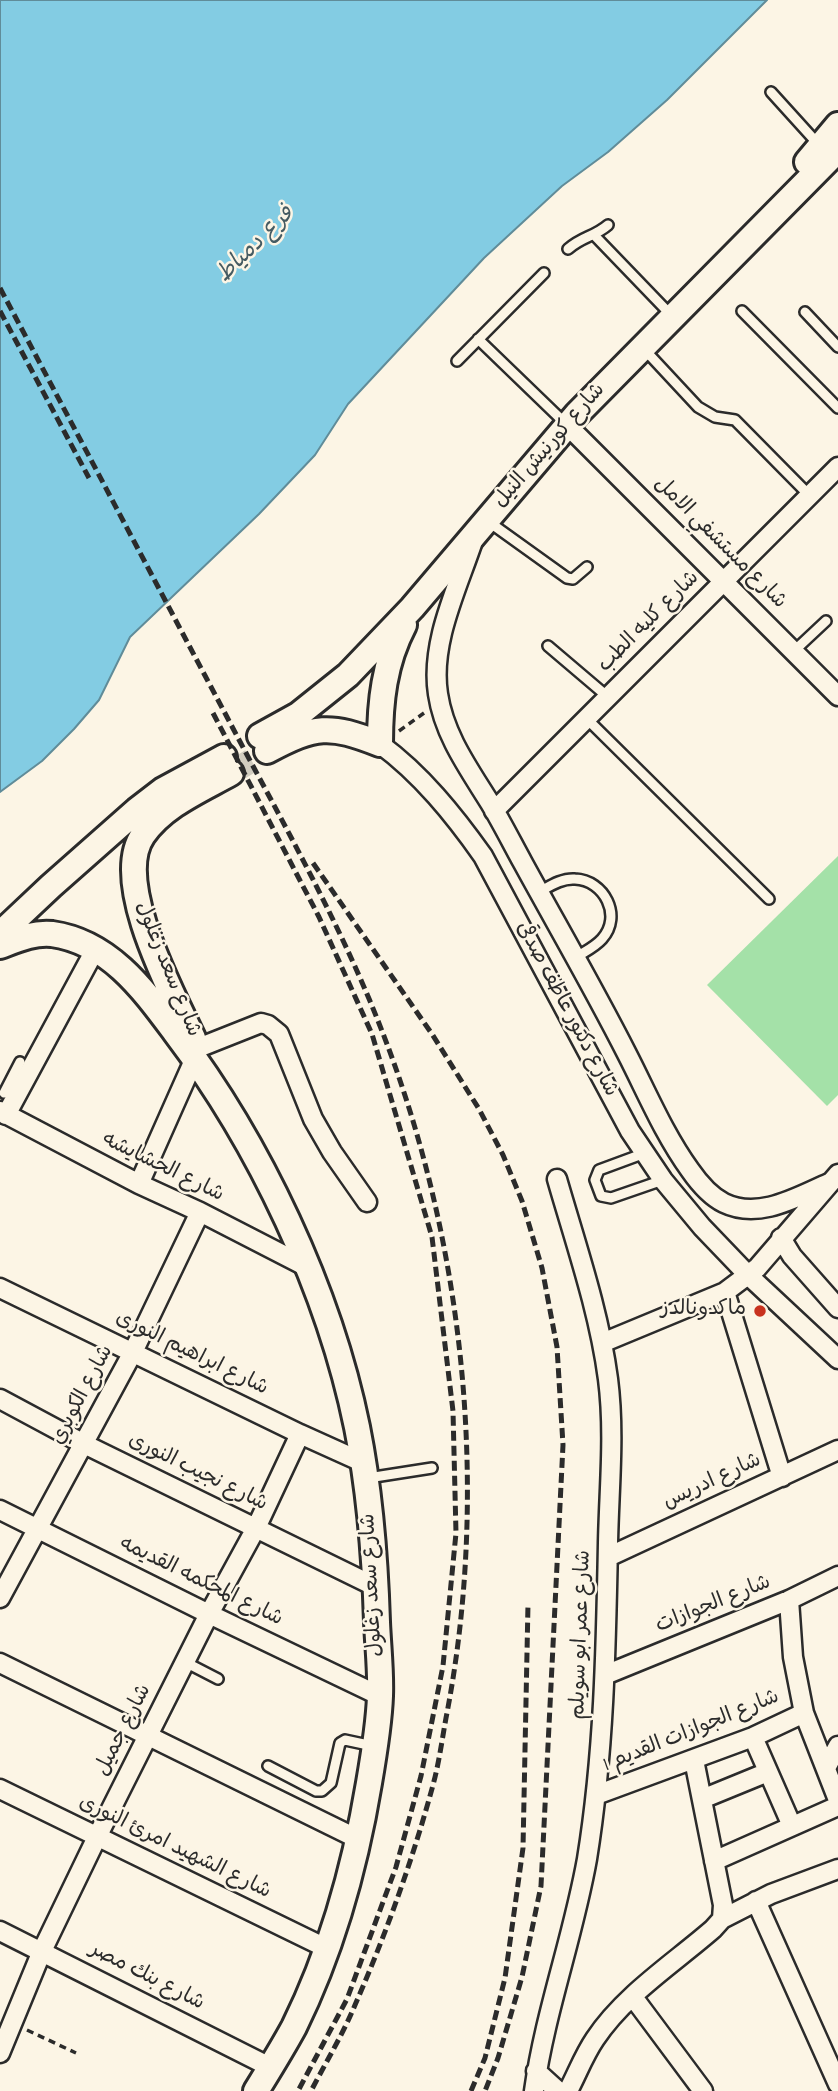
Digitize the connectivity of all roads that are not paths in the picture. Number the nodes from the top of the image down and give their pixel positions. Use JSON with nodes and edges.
{"nodes":[{"id":1,"x":771,"y":92,"type":"dead end"},
{"id":2,"x":838,"y":125,"type":"edge"},
{"id":3,"x":829,"y":148,"type":"edge"},
{"id":4,"x":838,"y":172,"type":"edge"},
{"id":5,"x":792,"y":194,"type":"junction"},
{"id":6,"x":608,"y":225,"type":"dead end"},
{"id":7,"x":594,"y":235,"type":"junction"},
{"id":8,"x":568,"y":249,"type":"dead end"},
{"id":9,"x":544,"y":273,"type":"dead end"},
{"id":10,"x":742,"y":310,"type":"dead end"},
{"id":11,"x":805,"y":312,"type":"dead end"},
{"id":12,"x":672,"y":316,"type":"junction"},
{"id":13,"x":478,"y":339,"type":"junction"},
{"id":14,"x":642,"y":347,"type":"junction"},
{"id":15,"x":838,"y":347,"type":"edge"},
{"id":16,"x":457,"y":360,"type":"dead end"},
{"id":17,"x":838,"y":408,"type":"edge"},
{"id":18,"x":567,"y":425,"type":"junction"},
{"id":19,"x":838,"y":467,"type":"edge"},
{"id":20,"x":810,"y":496,"type":"junction"},
{"id":21,"x":482,"y":527,"type":"junction"},
{"id":22,"x":587,"y":567,"type":"dead end"},
{"id":23,"x":725,"y":581,"type":"junction"},
{"id":24,"x":412,"y":608,"type":"junction"},
{"id":25,"x":827,"y":621,"type":"dead end"},
{"id":26,"x":548,"y":646,"type":"dead end"},
{"id":27,"x":794,"y":651,"type":"junction"},
{"id":28,"x":838,"y":696,"type":"edge"},
{"id":29,"x":608,"y":697,"type":"junction"},
{"id":30,"x":587,"y":719,"type":"junction"},
{"id":31,"x":264,"y":744,"type":"joint"},
{"id":32,"x":380,"y":744,"type":"junction"},
{"id":33,"x":495,"y":811,"type":"junction"},
{"id":34,"x":539,"y":892,"type":"junction"},
{"id":35,"x":769,"y":899,"type":"dead end"},
{"id":36,"x":0,"y":934,"type":"edge"},
{"id":37,"x":0,"y":946,"type":"edge"},
{"id":38,"x":95,"y":950,"type":"junction"},
{"id":39,"x":575,"y":958,"type":"junction"},
{"id":40,"x":197,"y":1053,"type":"junction"},
{"id":41,"x":20,"y":1062,"type":"dead end"},
{"id":42,"x":16,"y":1084,"type":"junction"},
{"id":43,"x":3,"y":1106,"type":"edge"},
{"id":44,"x":645,"y":1153,"type":"junction"},
{"id":45,"x":690,"y":1171,"type":"junction"},
{"id":46,"x":557,"y":1179,"type":"dead end"},
{"id":47,"x":834,"y":1179,"type":"edge"},
{"id":48,"x":663,"y":1180,"type":"junction"},
{"id":49,"x":139,"y":1185,"type":"junction"},
{"id":50,"x":367,"y":1202,"type":"dead end"},
{"id":51,"x":200,"y":1212,"type":"junction"},
{"id":52,"x":781,"y":1238,"type":"junction"},
{"id":53,"x":306,"y":1266,"type":"junction"},
{"id":54,"x":748,"y":1275,"type":"junction"},
{"id":55,"x":0,"y":1287,"type":"edge"},
{"id":56,"x":725,"y":1292,"type":"junction"},
{"id":57,"x":838,"y":1308,"type":"edge"},
{"id":58,"x":602,"y":1343,"type":"junction"},
{"id":59,"x":134,"y":1352,"type":"junction"},
{"id":60,"x":838,"y":1359,"type":"edge"},
{"id":61,"x":0,"y":1399,"type":"edge"},
{"id":62,"x":300,"y":1434,"type":"junction"},
{"id":63,"x":84,"y":1444,"type":"junction"},
{"id":64,"x":838,"y":1450,"type":"edge"},
{"id":65,"x":432,"y":1468,"type":"dead end"},
{"id":66,"x":364,"y":1470,"type":"junction"},
{"id":67,"x":782,"y":1477,"type":"junction"},
{"id":68,"x":0,"y":1510,"type":"edge"},
{"id":69,"x":37,"y":1528,"type":"junction"},
{"id":70,"x":256,"y":1528,"type":"junction"},
{"id":71,"x":608,"y":1557,"type":"junction"},
{"id":72,"x":837,"y":1578,"type":"edge"},
{"id":73,"x":376,"y":1587,"type":"junction"},
{"id":74,"x":0,"y":1598,"type":"edge"},
{"id":75,"x":789,"y":1600,"type":"junction"},
{"id":76,"x":209,"y":1614,"type":"junction"},
{"id":77,"x":185,"y":1662,"type":"junction"},
{"id":78,"x":0,"y":1663,"type":"edge"},
{"id":79,"x":605,"y":1675,"type":"junction"},
{"id":80,"x":218,"y":1679,"type":"dead end"},
{"id":81,"x":380,"y":1696,"type":"junction"},
{"id":82,"x":804,"y":1713,"type":"junction"},
{"id":83,"x":148,"y":1735,"type":"junction"},
{"id":84,"x":753,"y":1738,"type":"junction"},
{"id":85,"x":375,"y":1746,"type":"junction"},
{"id":86,"x":838,"y":1746,"type":"edge"},
{"id":87,"x":694,"y":1760,"type":"junction"},
{"id":88,"x":268,"y":1766,"type":"dead end"},
{"id":89,"x":826,"y":1768,"type":"junction"},
{"id":90,"x":768,"y":1772,"type":"junction"},
{"id":91,"x":0,"y":1789,"type":"edge"},
{"id":92,"x":596,"y":1796,"type":"junction"},
{"id":93,"x":702,"y":1799,"type":"junction"},
{"id":94,"x":838,"y":1800,"type":"edge"},
{"id":95,"x":838,"y":1806,"type":"edge"},
{"id":96,"x":792,"y":1826,"type":"junction"},
{"id":97,"x":97,"y":1837,"type":"junction"},
{"id":98,"x":360,"y":1840,"type":"junction"},
{"id":99,"x":714,"y":1861,"type":"junction"},
{"id":100,"x":838,"y":1869,"type":"edge"},
{"id":101,"x":756,"y":1901,"type":"junction"},
{"id":102,"x":722,"y":1919,"type":"junction"},
{"id":103,"x":0,"y":1931,"type":"edge"},
{"id":104,"x":328,"y":1948,"type":"junction"},
{"id":105,"x":42,"y":1951,"type":"junction"},
{"id":106,"x":633,"y":1997,"type":"junction"},
{"id":107,"x":0,"y":2053,"type":"edge"},
{"id":108,"x":270,"y":2067,"type":"junction"},
{"id":109,"x":537,"y":2071,"type":"junction"},
{"id":110,"x":838,"y":2084,"type":"edge"},
{"id":111,"x":256,"y":2091,"type":"edge"},
{"id":112,"x":534,"y":2091,"type":"edge"},
{"id":113,"x":558,"y":2091,"type":"edge"},
{"id":114,"x":568,"y":2091,"type":"edge"},
{"id":115,"x":703,"y":2091,"type":"edge"}],
"edges":[{"from":1,"to":3,"type":"lane"},
{"from":2,"to":3,"type":"main road","name":"شارع كورنيش النيل"},
{"from":3,"to":5,"type":"main road","name":"شارع كورنيش النيل"},
{"from":4,"to":5,"type":"main road"},
{"from":5,"to":12,"type":"main road","name":"شارع كورنيش النيل"},
{"from":6,"to":7,"type":"lane"},
{"from":7,"to":8,"type":"lane"},
{"from":7,"to":12,"type":"lane"},
{"from":9,"to":13,"type":"lane"},
{"from":10,"to":17,"type":"lane"},
{"from":11,"to":15,"type":"lane"},
{"from":12,"to":14,"type":"main road","name":"شارع كورنيش النيل"},
{"from":13,"to":16,"type":"lane"},
{"from":13,"to":18,"type":"lane"},
{"from":14,"to":18,"type":"main road","name":"شارع كورنيش النيل"},
{"from":14,"to":20,"type":"lane"},
{"from":18,"to":21,"type":"main road","name":"شارع كورنيش النيل"},
{"from":18,"to":23,"type":"street","name":"شارع مستشفي الامل"},
{"from":19,"to":20,"type":"street","name":"شارع كليه الطب"},
{"from":20,"to":23,"type":"street","name":"شارع كليه الطب"},
{"from":21,"to":22,"type":"lane"},
{"from":21,"to":24,"type":"main road","name":"شارع كورنيش النيل"},
{"from":21,"to":33,"type":"street","name":"شارع دكتور عاطف صدقى"},
{"from":23,"to":27,"type":"street","name":"شارع مستشفي الامل"},
{"from":23,"to":29,"type":"street","name":"شارع كليه الطب"},
{"from":24,"to":31,"type":"main road","name":"شارع كورنيش النيل"},
{"from":24,"to":32,"type":"main road"},
{"from":25,"to":27,"type":"lane"},
{"from":26,"to":29,"type":"lane"},
{"from":27,"to":28,"type":"street","name":"شارع مستشفي الامل"},
{"from":29,"to":30,"type":"street","name":"شارع كليه الطب"},
{"from":30,"to":33,"type":"street","name":"شارع كليه الطب"},
{"from":30,"to":35,"type":"lane"},
{"from":31,"to":32,"type":"main road","name":"شارع دكتور عاطف صدقى"},
{"from":32,"to":44,"type":"street","name":"شارع دكتور عاطف صدقى"},
{"from":33,"to":34,"type":"street","name":"شارع دكتور عاطف صدقى"},
{"from":34,"to":39,"type":"street","name":"شارع دكتور عاطف صدقى"},
{"from":34,"to":39,"type":"lane"},
{"from":36,"to":40,"type":"main road","name":"شارع سعد زغلول"},
{"from":37,"to":38,"type":"main road","name":"شارع سعد زغلول"},
{"from":38,"to":40,"type":"main road","name":"شارع سعد زغلول"},
{"from":38,"to":42,"type":"street"},
{"from":39,"to":45,"type":"street","name":"شارع دكتور عاطف صدقى"},
{"from":40,"to":49,"type":"street"},
{"from":40,"to":50,"type":"street"},
{"from":40,"to":53,"type":"main road","name":"شارع سعد زغلول"},
{"from":41,"to":42,"type":"lane"},
{"from":42,"to":43,"type":"street"},
{"from":43,"to":49,"type":"street","name":"شارع الحشايشه"},
{"from":44,"to":48,"type":"street","name":"شارع دكتور عاطف صدقى"},
{"from":44,"to":48,"type":"lane"},
{"from":45,"to":47,"type":"street","name":"شارع دكتور عاطف صدقى"},
{"from":45,"to":48,"type":"street"},
{"from":46,"to":58,"type":"street","name":"شارع عمر ابو سويلم"},
{"from":47,"to":52,"type":"street"},
{"from":48,"to":54,"type":"street","name":"شارع دكتور عاطف صدقى"},
{"from":49,"to":51,"type":"street","name":"شارع الحشايشه"},
{"from":51,"to":53,"type":"street","name":"شارع الحشايشه"},
{"from":51,"to":59,"type":"street","name":"شارع الكوبري"},
{"from":52,"to":54,"type":"street"},
{"from":52,"to":57,"type":"street"},
{"from":53,"to":66,"type":"main road","name":"شارع سعد زغلول"},
{"from":54,"to":56,"type":"street"},
{"from":54,"to":60,"type":"street","name":"شارع دكتور عاطف صدقى"},
{"from":55,"to":59,"type":"street","name":"شارع ابراهيم النورى"},
{"from":56,"to":58,"type":"street"},
{"from":56,"to":67,"type":"street"},
{"from":58,"to":71,"type":"street","name":"شارع عمر ابو سويلم"},
{"from":59,"to":62,"type":"street","name":"شارع ابراهيم النورى"},
{"from":59,"to":63,"type":"street","name":"شارع الكوبري"},
{"from":61,"to":63,"type":"street","name":"شارع نجيب النورى"},
{"from":62,"to":66,"type":"street","name":"شارع ابراهيم النورى"},
{"from":62,"to":70,"type":"street","name":"شارع جميل"},
{"from":63,"to":69,"type":"street","name":"شارع الكوبري"},
{"from":63,"to":70,"type":"street","name":"شارع نجيب النورى"},
{"from":64,"to":67,"type":"street","name":"شارع ادريس"},
{"from":65,"to":66,"type":"lane"},
{"from":66,"to":73,"type":"main road","name":"شارع سعد زغلول"},
{"from":67,"to":71,"type":"street","name":"شارع ادريس"},
{"from":68,"to":69,"type":"street","name":"شارع المحكمه القديمه"},
{"from":69,"to":74,"type":"street","name":"شارع الكوبري"},
{"from":69,"to":76,"type":"street","name":"شارع المحكمه القديمه"},
{"from":70,"to":73,"type":"street","name":"شارع نجيب النورى"},
{"from":70,"to":76,"type":"street","name":"شارع جميل"},
{"from":71,"to":79,"type":"street","name":"شارع عمر ابو سويلم"},
{"from":72,"to":75,"type":"street","name":"شارع الجوازات"},
{"from":73,"to":81,"type":"main road","name":"شارع سعد زغلول"},
{"from":75,"to":79,"type":"street","name":"شارع الجوازات"},
{"from":75,"to":82,"type":"street"},
{"from":76,"to":77,"type":"street","name":"شارع جميل"},
{"from":76,"to":81,"type":"street","name":"شارع المحكمه القديمه"},
{"from":77,"to":80,"type":"lane"},
{"from":77,"to":83,"type":"street","name":"شارع جميل"},
{"from":78,"to":83,"type":"street"},
{"from":79,"to":92,"type":"street","name":"شارع عمر ابو سويلم"},
{"from":81,"to":85,"type":"main road","name":"شارع سعد زغلول"},
{"from":82,"to":84,"type":"street","name":"شارع الجوازات القديم 1"},
{"from":82,"to":89,"type":"street"},
{"from":83,"to":97,"type":"street","name":"شارع جميل"},
{"from":83,"to":98,"type":"street"},
{"from":84,"to":87,"type":"street","name":"شارع الجوازات القديم 1"},
{"from":84,"to":90,"type":"street"},
{"from":85,"to":88,"type":"lane"},
{"from":85,"to":98,"type":"main road","name":"شارع سعد زغلول"},
{"from":86,"to":89,"type":"street"},
{"from":87,"to":92,"type":"street","name":"شارع الجوازات القديم 1"},
{"from":87,"to":93,"type":"street"},
{"from":89,"to":94,"type":"street"},
{"from":90,"to":93,"type":"street"},
{"from":90,"to":96,"type":"street"},
{"from":91,"to":97,"type":"street","name":"شارع الشهيد امرئ النورى"},
{"from":92,"to":109,"type":"street","name":"شارع عمر ابو سويلم"},
{"from":93,"to":99,"type":"street"},
{"from":95,"to":96,"type":"street"},
{"from":96,"to":99,"type":"street"},
{"from":97,"to":104,"type":"street","name":"شارع الشهيد امرئ النورى"},
{"from":97,"to":105,"type":"street","name":"شارع جميل"},
{"from":98,"to":104,"type":"main road","name":"شارع سعد زغلول"},
{"from":99,"to":102,"type":"street"},
{"from":100,"to":101,"type":"street"},
{"from":101,"to":102,"type":"street"},
{"from":101,"to":110,"type":"street"},
{"from":102,"to":106,"type":"street"},
{"from":103,"to":105,"type":"street","name":"شارع بنك مصر"},
{"from":104,"to":108,"type":"main road","name":"شارع سعد زغلول"},
{"from":105,"to":107,"type":"street","name":"شارع جميل"},
{"from":105,"to":108,"type":"street","name":"شارع بنك مصر"},
{"from":106,"to":114,"type":"street"},
{"from":106,"to":115,"type":"street"},
{"from":108,"to":111,"type":"main road","name":"شارع سعد زغلول"},
{"from":109,"to":112,"type":"street","name":"شارع عمر ابو سويلم"},
{"from":109,"to":113,"type":"street"}]}
